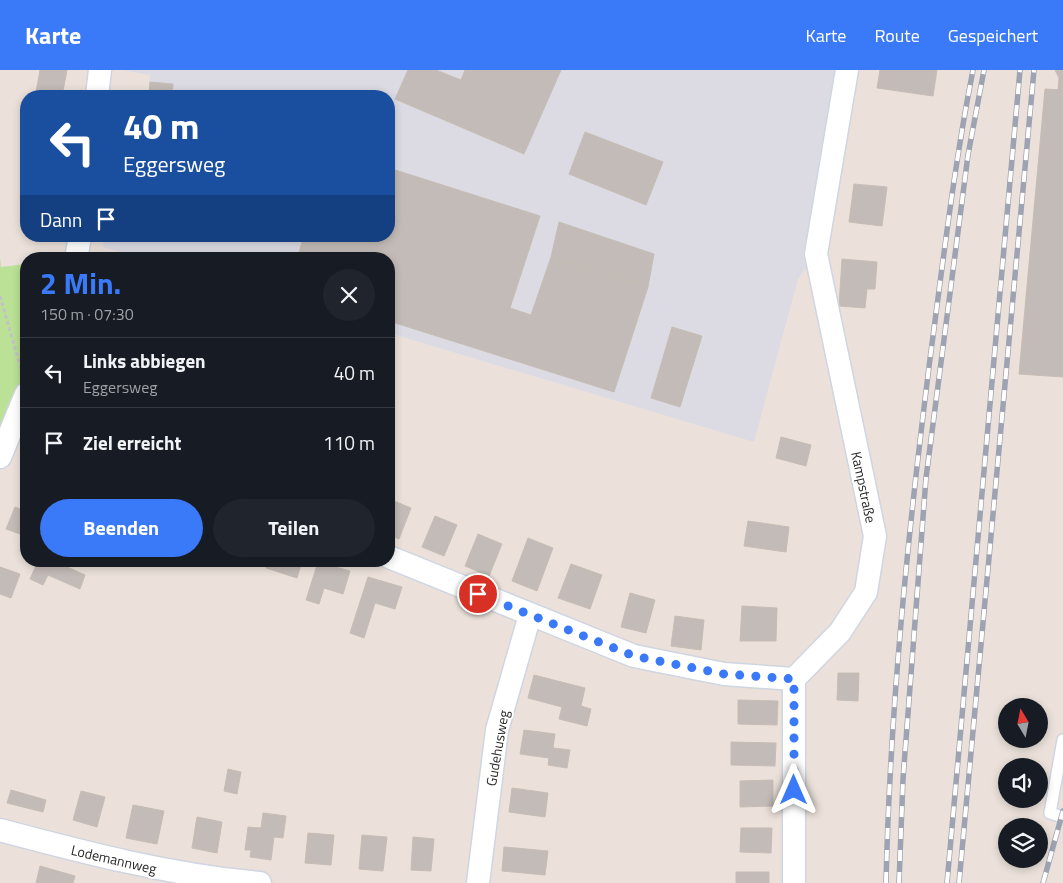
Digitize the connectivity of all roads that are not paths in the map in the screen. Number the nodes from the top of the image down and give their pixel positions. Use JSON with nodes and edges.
{"nodes":[{"id":1,"x":100,"y":70,"type":"edge"},
{"id":2,"x":847,"y":70,"type":"edge"},
{"id":3,"x":98,"y":90,"type":"edge"},
{"id":4,"x":20,"y":422,"type":"edge"},
{"id":5,"x":0,"y":456,"type":"edge"},
{"id":6,"x":395,"y":559,"type":"edge"},
{"id":7,"x":530,"y":615,"type":"junction"},
{"id":8,"x":794,"y":679,"type":"junction"},
{"id":9,"x":1063,"y":740,"type":"edge"},
{"id":10,"x":1063,"y":817,"type":"edge"},
{"id":11,"x":0,"y":830,"type":"edge"},
{"id":12,"x":260,"y":883,"type":"edge"},
{"id":13,"x":478,"y":883,"type":"edge"},
{"id":14,"x":794,"y":883,"type":"edge"}],
"edges":[{"from":1,"to":3,"type":"street"},
{"from":2,"to":8,"type":"street","name":"Kampstraße"},
{"from":4,"to":5,"type":"street"},
{"from":6,"to":7,"type":"street"},
{"from":7,"to":8,"type":"street"},
{"from":7,"to":13,"type":"street","name":"Gudehusweg"},
{"from":8,"to":14,"type":"street"},
{"from":9,"to":10,"type":"lane"},
{"from":11,"to":12,"type":"street","name":"Lodemannweg"}]}
